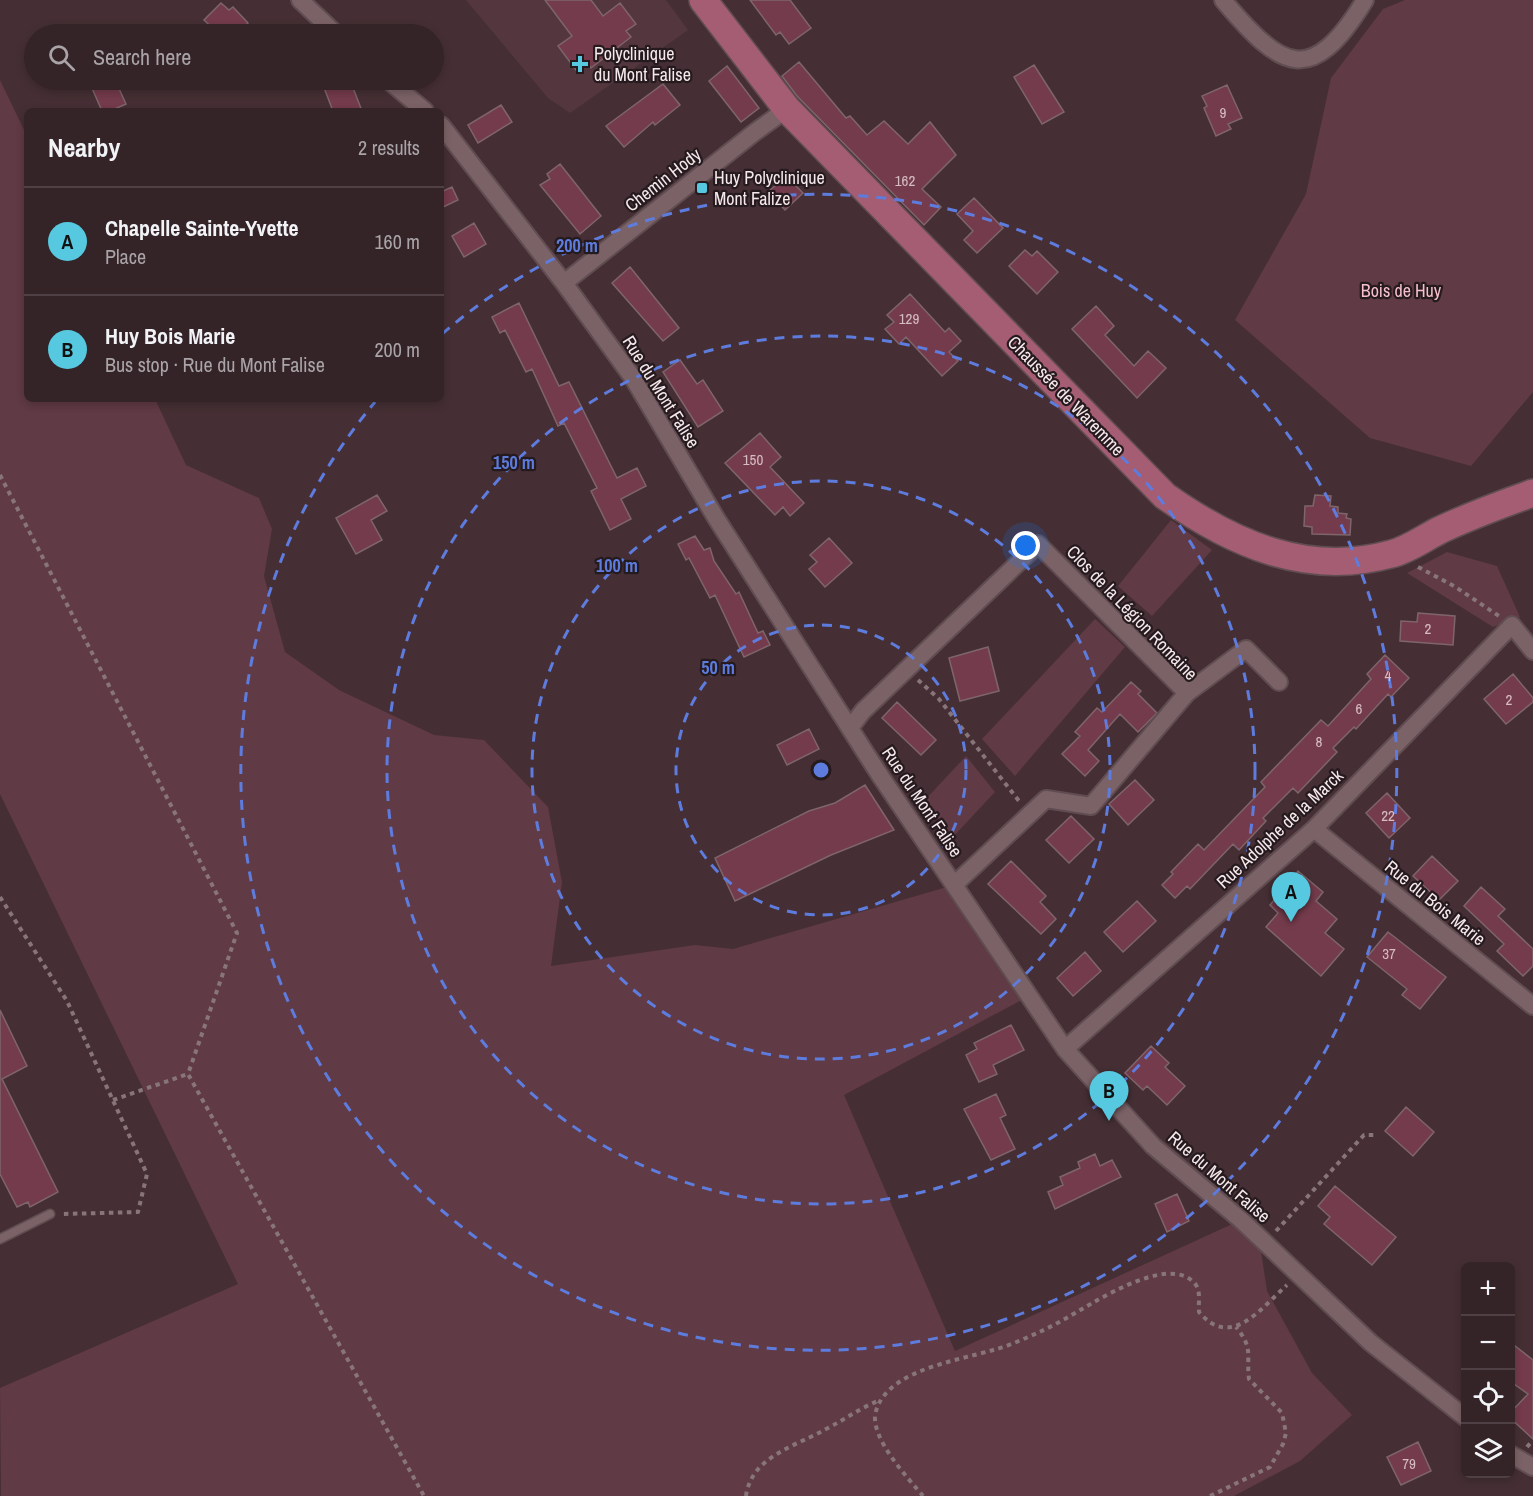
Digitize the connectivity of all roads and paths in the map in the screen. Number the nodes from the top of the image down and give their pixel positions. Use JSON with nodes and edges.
{"nodes":[{"id":1,"x":300,"y":0,"type":"edge"},
{"id":2,"x":703,"y":0,"type":"edge"},
{"id":3,"x":1223,"y":0,"type":"edge"},
{"id":4,"x":1365,"y":0,"type":"edge"},
{"id":5,"x":325,"y":24,"type":"edge"},
{"id":6,"x":400,"y":90,"type":"edge"},
{"id":7,"x":421,"y":108,"type":"edge"},
{"id":8,"x":788,"y":109,"type":"junction"},
{"id":9,"x":444,"y":129,"type":"edge"},
{"id":10,"x":564,"y":284,"type":"junction"},
{"id":11,"x":0,"y":475,"type":"edge"},
{"id":12,"x":1533,"y":493,"type":"edge"},
{"id":13,"x":1393,"y":554,"type":"junction"},
{"id":14,"x":1512,"y":625,"type":"junction"},
{"id":15,"x":1533,"y":651,"type":"edge"},
{"id":16,"x":906,"y":670,"type":"junction"},
{"id":17,"x":1279,"y":682,"type":"dead end"},
{"id":18,"x":1187,"y":693,"type":"junction"},
{"id":19,"x":850,"y":728,"type":"junction"},
{"id":20,"x":1031,"y":814,"type":"junction"},
{"id":21,"x":1314,"y":829,"type":"junction"},
{"id":22,"x":954,"y":885,"type":"junction"},
{"id":23,"x":0,"y":897,"type":"edge"},
{"id":24,"x":1533,"y":1006,"type":"edge"},
{"id":25,"x":1065,"y":1049,"type":"junction"},
{"id":26,"x":188,"y":1074,"type":"junction"},
{"id":27,"x":113,"y":1100,"type":"junction"},
{"id":28,"x":1377,"y":1135,"type":"dead end"},
{"id":29,"x":50,"y":1214,"type":"joint"},
{"id":30,"x":0,"y":1239,"type":"edge"},
{"id":31,"x":1265,"y":1243,"type":"junction"},
{"id":32,"x":1299,"y":1275,"type":"junction"},
{"id":33,"x":1236,"y":1327,"type":"junction"},
{"id":34,"x":881,"y":1400,"type":"junction"},
{"id":35,"x":1461,"y":1414,"type":"edge"},
{"id":36,"x":1515,"y":1457,"type":"edge"},
{"id":37,"x":1533,"y":1467,"type":"edge"},
{"id":38,"x":424,"y":1496,"type":"edge"},
{"id":39,"x":746,"y":1496,"type":"edge"},
{"id":40,"x":923,"y":1496,"type":"edge"},
{"id":41,"x":1210,"y":1496,"type":"edge"}],
"edges":[{"from":1,"to":5,"type":"street"},
{"from":2,"to":8,"type":"main road","name":"Chaussée de Waremme"},
{"from":3,"to":4,"type":"street"},
{"from":6,"to":7,"type":"street"},
{"from":8,"to":10,"type":"street","name":"Chemin Hody"},
{"from":8,"to":13,"type":"main road","name":"Chaussée de Waremme"},
{"from":9,"to":10,"type":"street","name":"Rue du Mont Falise"},
{"from":10,"to":19,"type":"street","name":"Rue du Mont Falise"},
{"from":11,"to":26,"type":"path"},
{"from":12,"to":13,"type":"main road","name":"Chaussée de Waremme"},
{"from":13,"to":14,"type":"path"},
{"from":14,"to":15,"type":"street"},
{"from":14,"to":21,"type":"street","name":"Rue Adolphe de la Marck"},
{"from":16,"to":18,"type":"street","name":"Clos de la Légion Romaine"},
{"from":16,"to":19,"type":"street","name":"Clos de la Légion Romaine"},
{"from":16,"to":20,"type":"path"},
{"from":17,"to":18,"type":"street"},
{"from":18,"to":20,"type":"street","name":"Clos de la Légion Romaine"},
{"from":19,"to":22,"type":"street","name":"Rue du Mont Falise"},
{"from":20,"to":22,"type":"street","name":"Clos de la Légion Romaine"},
{"from":21,"to":24,"type":"street","name":"Rue du Bois Marie"},
{"from":21,"to":25,"type":"street","name":"Rue Adolphe de la Marck"},
{"from":22,"to":25,"type":"street","name":"Rue du Mont Falise"},
{"from":23,"to":27,"type":"path"},
{"from":25,"to":31,"type":"street","name":"Rue du Mont Falise"},
{"from":26,"to":27,"type":"path"},
{"from":26,"to":38,"type":"path"},
{"from":27,"to":29,"type":"path"},
{"from":28,"to":31,"type":"path"},
{"from":29,"to":30,"type":"lane"},
{"from":31,"to":32,"type":"street","name":"Rue du Mont Falise"},
{"from":32,"to":33,"type":"path"},
{"from":32,"to":35,"type":"street","name":"Rue du Mont Falise"},
{"from":33,"to":34,"type":"path"},
{"from":33,"to":41,"type":"path"},
{"from":34,"to":39,"type":"path"},
{"from":34,"to":40,"type":"path"},
{"from":36,"to":37,"type":"street"}]}
